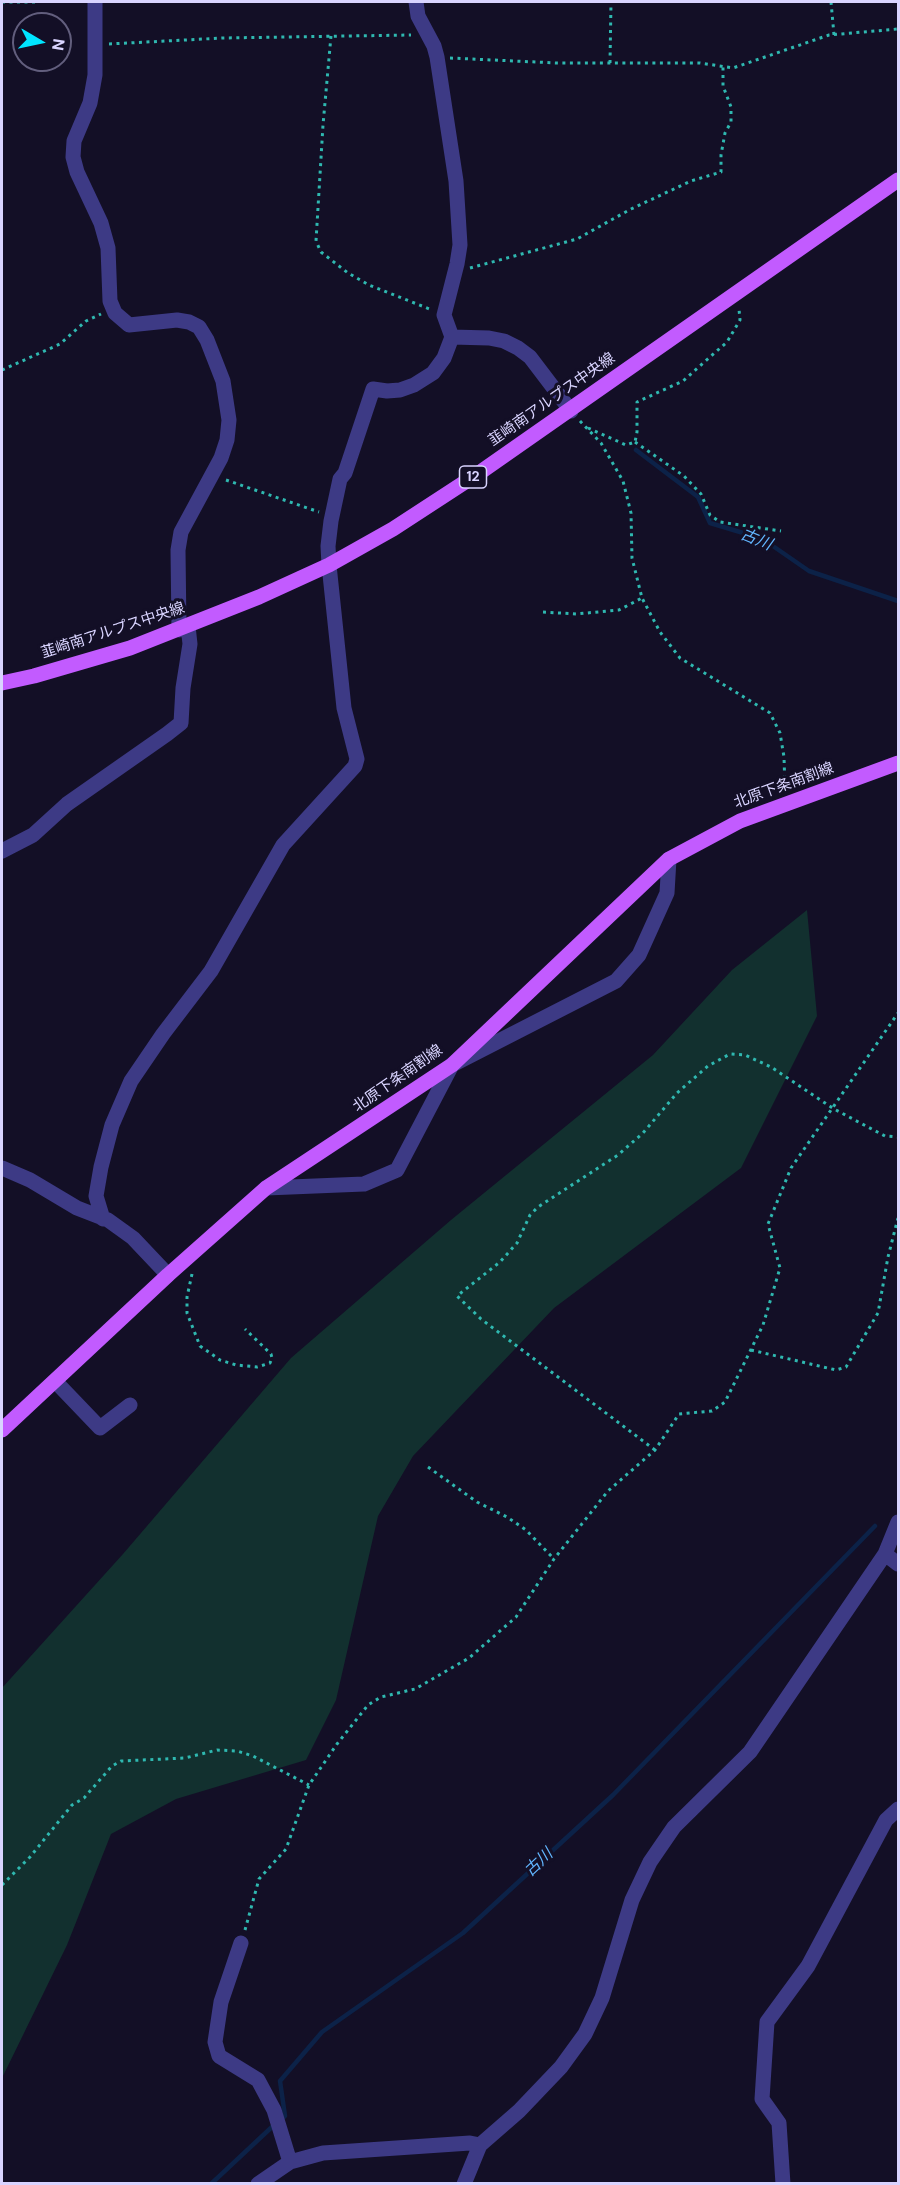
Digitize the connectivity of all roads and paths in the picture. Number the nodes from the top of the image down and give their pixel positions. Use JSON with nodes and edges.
{"nodes":[{"id":1,"x":36,"y":2,"type":"edge"},
{"id":2,"x":95,"y":2,"type":"edge"},
{"id":3,"x":416,"y":2,"type":"edge"},
{"id":4,"x":611,"y":2,"type":"edge"},
{"id":5,"x":831,"y":2,"type":"edge"},
{"id":6,"x":2,"y":3,"type":"edge"},
{"id":7,"x":898,"y":29,"type":"edge"},
{"id":8,"x":428,"y":34,"type":"junction"},
{"id":9,"x":834,"y":35,"type":"junction"},
{"id":10,"x":331,"y":36,"type":"junction"},
{"id":11,"x":97,"y":45,"type":"junction"},
{"id":12,"x":437,"y":57,"type":"junction"},
{"id":13,"x":610,"y":63,"type":"junction"},
{"id":14,"x":723,"y":66,"type":"junction"},
{"id":15,"x":898,"y":180,"type":"edge"},
{"id":16,"x":455,"y":272,"type":"junction"},
{"id":17,"x":738,"y":292,"type":"junction"},
{"id":18,"x":113,"y":308,"type":"junction"},
{"id":19,"x":444,"y":315,"type":"junction"},
{"id":20,"x":452,"y":337,"type":"junction"},
{"id":21,"x":2,"y":370,"type":"edge"},
{"id":22,"x":571,"y":411,"type":"junction"},
{"id":23,"x":586,"y":427,"type":"junction"},
{"id":24,"x":635,"y":442,"type":"junction"},
{"id":25,"x":212,"y":475,"type":"junction"},
{"id":26,"x":332,"y":517,"type":"junction"},
{"id":27,"x":781,"y":531,"type":"dead end"},
{"id":28,"x":329,"y":565,"type":"junction"},
{"id":29,"x":642,"y":598,"type":"junction"},
{"id":30,"x":543,"y":612,"type":"dead end"},
{"id":31,"x":184,"y":628,"type":"junction"},
{"id":32,"x":2,"y":683,"type":"edge"},
{"id":33,"x":898,"y":763,"type":"edge"},
{"id":34,"x":785,"y":805,"type":"junction"},
{"id":35,"x":2,"y":851,"type":"edge"},
{"id":36,"x":669,"y":859,"type":"junction"},
{"id":37,"x":898,"y":1013,"type":"edge"},
{"id":38,"x":452,"y":1065,"type":"junction"},
{"id":39,"x":834,"y":1109,"type":"junction"},
{"id":40,"x":898,"y":1137,"type":"edge"},
{"id":41,"x":2,"y":1168,"type":"edge"},
{"id":42,"x":266,"y":1188,"type":"junction"},
{"id":43,"x":898,"y":1218,"type":"edge"},
{"id":44,"x":103,"y":1219,"type":"junction"},
{"id":45,"x":195,"y":1251,"type":"junction"},
{"id":46,"x":168,"y":1275,"type":"junction"},
{"id":47,"x":245,"y":1329,"type":"dead end"},
{"id":48,"x":751,"y":1350,"type":"junction"},
{"id":49,"x":55,"y":1381,"type":"junction"},
{"id":50,"x":130,"y":1405,"type":"dead end"},
{"id":51,"x":2,"y":1430,"type":"edge"},
{"id":52,"x":655,"y":1450,"type":"junction"},
{"id":53,"x":428,"y":1467,"type":"dead end"},
{"id":54,"x":898,"y":1522,"type":"edge"},
{"id":55,"x":885,"y":1554,"type":"junction"},
{"id":56,"x":554,"y":1559,"type":"junction"},
{"id":57,"x":898,"y":1564,"type":"edge"},
{"id":58,"x":309,"y":1785,"type":"junction"},
{"id":59,"x":898,"y":1809,"type":"edge"},
{"id":60,"x":2,"y":1885,"type":"edge"},
{"id":61,"x":241,"y":1943,"type":"joint"},
{"id":62,"x":480,"y":2145,"type":"junction"},
{"id":63,"x":290,"y":2162,"type":"junction"},
{"id":64,"x":258,"y":2184,"type":"edge"},
{"id":65,"x":464,"y":2184,"type":"edge"},
{"id":66,"x":783,"y":2184,"type":"edge"}],
"edges":[{"from":1,"to":6,"type":"path"},
{"from":2,"to":11,"type":"street"},
{"from":3,"to":8,"type":"street"},
{"from":4,"to":13,"type":"path"},
{"from":5,"to":9,"type":"path"},
{"from":7,"to":9,"type":"path"},
{"from":8,"to":10,"type":"path"},
{"from":8,"to":12,"type":"street"},
{"from":9,"to":14,"type":"path"},
{"from":10,"to":11,"type":"path"},
{"from":10,"to":19,"type":"path"},
{"from":11,"to":18,"type":"street"},
{"from":12,"to":13,"type":"path"},
{"from":12,"to":16,"type":"street"},
{"from":13,"to":14,"type":"path"},
{"from":14,"to":16,"type":"path"},
{"from":15,"to":17,"type":"main road","name":"韮崎南アルプス中央線","number":"12"},
{"from":16,"to":19,"type":"street"},
{"from":17,"to":22,"type":"main road","name":"韮崎南アルプス中央線","number":"12"},
{"from":17,"to":24,"type":"path"},
{"from":18,"to":21,"type":"path"},
{"from":18,"to":25,"type":"street"},
{"from":19,"to":20,"type":"street"},
{"from":20,"to":22,"type":"street"},
{"from":20,"to":26,"type":"street"},
{"from":22,"to":23,"type":"path"},
{"from":22,"to":28,"type":"main road","name":"韮崎南アルプス中央線","number":"12"},
{"from":23,"to":24,"type":"path"},
{"from":23,"to":29,"type":"path"},
{"from":24,"to":27,"type":"path"},
{"from":25,"to":26,"type":"path"},
{"from":25,"to":31,"type":"street"},
{"from":26,"to":28,"type":"street"},
{"from":28,"to":31,"type":"main road","name":"韮崎南アルプス中央線","number":"12"},
{"from":28,"to":44,"type":"street"},
{"from":29,"to":30,"type":"path"},
{"from":29,"to":34,"type":"path"},
{"from":31,"to":32,"type":"main road","name":"韮崎南アルプス中央線","number":"12"},
{"from":31,"to":35,"type":"street"},
{"from":33,"to":34,"type":"main road","name":"北原下条南割線"},
{"from":34,"to":36,"type":"main road","name":"北原下条南割線"},
{"from":36,"to":38,"type":"main road","name":"北原下条南割線"},
{"from":36,"to":38,"type":"street"},
{"from":37,"to":39,"type":"path"},
{"from":38,"to":42,"type":"main road","name":"北原下条南割線"},
{"from":38,"to":42,"type":"street"},
{"from":39,"to":40,"type":"path"},
{"from":39,"to":48,"type":"path"},
{"from":39,"to":52,"type":"path"},
{"from":41,"to":44,"type":"street"},
{"from":42,"to":45,"type":"main road","name":"北原下条南割線"},
{"from":43,"to":48,"type":"path"},
{"from":44,"to":46,"type":"street"},
{"from":45,"to":46,"type":"main road","name":"北原下条南割線"},
{"from":45,"to":47,"type":"path"},
{"from":46,"to":49,"type":"main road","name":"北原下条南割線"},
{"from":48,"to":52,"type":"path"},
{"from":49,"to":50,"type":"street"},
{"from":49,"to":51,"type":"main road","name":"北原下条南割線"},
{"from":52,"to":56,"type":"path"},
{"from":53,"to":56,"type":"path"},
{"from":54,"to":55,"type":"street"},
{"from":55,"to":57,"type":"street"},
{"from":55,"to":62,"type":"street"},
{"from":56,"to":58,"type":"path"},
{"from":58,"to":60,"type":"path"},
{"from":58,"to":61,"type":"path"},
{"from":59,"to":66,"type":"street"},
{"from":61,"to":63,"type":"street"},
{"from":62,"to":63,"type":"street"},
{"from":62,"to":65,"type":"street"},
{"from":63,"to":64,"type":"street"}]}
